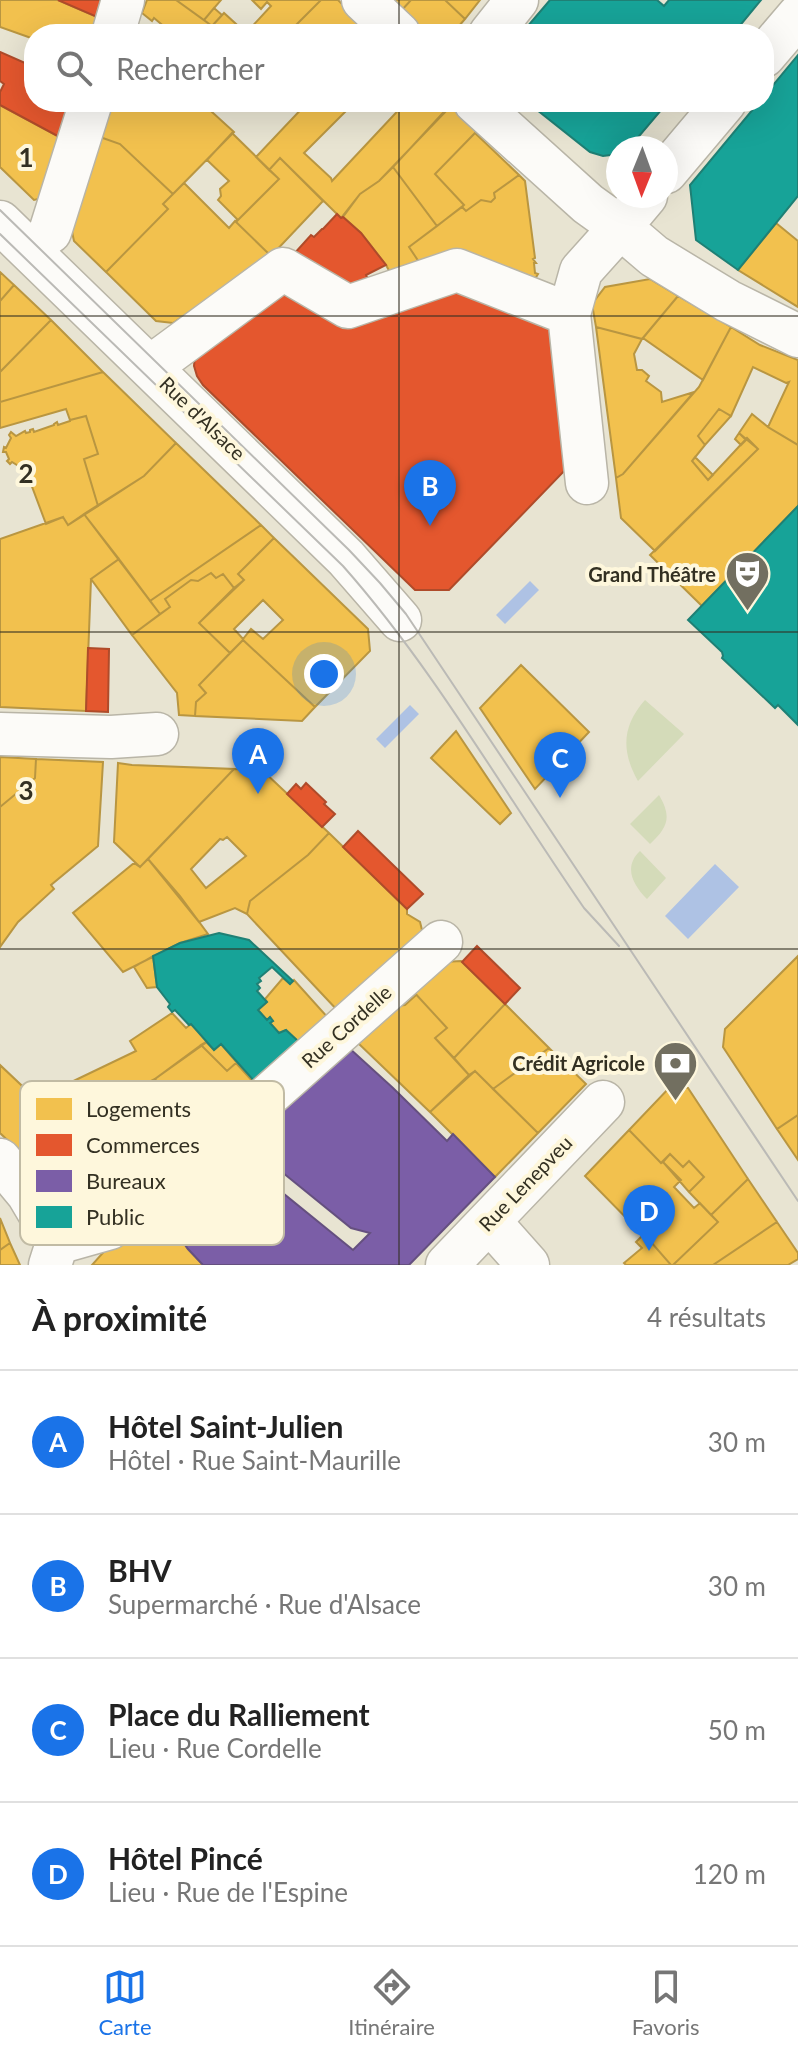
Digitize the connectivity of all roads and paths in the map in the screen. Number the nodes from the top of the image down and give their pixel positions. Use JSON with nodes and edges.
{"nodes":[{"id":1,"x":123,"y":0,"type":"edge"},
{"id":2,"x":363,"y":0,"type":"edge"},
{"id":3,"x":517,"y":0,"type":"edge"},
{"id":4,"x":798,"y":16,"type":"edge"},
{"id":5,"x":116,"y":24,"type":"edge"},
{"id":6,"x":388,"y":24,"type":"edge"},
{"id":7,"x":498,"y":24,"type":"edge"},
{"id":8,"x":774,"y":44,"type":"edge"},
{"id":9,"x":88,"y":112,"type":"edge"},
{"id":10,"x":486,"y":112,"type":"edge"},
{"id":11,"x":717,"y":112,"type":"edge"},
{"id":12,"x":678,"y":158,"type":"edge"},
{"id":13,"x":0,"y":222,"type":"edge"},
{"id":14,"x":624,"y":222,"type":"edge"},
{"id":15,"x":50,"y":232,"type":"dead end"},
{"id":16,"x":569,"y":314,"type":"junction"},
{"id":17,"x":798,"y":336,"type":"edge"},
{"id":18,"x":150,"y":367,"type":"junction"},
{"id":19,"x":587,"y":483,"type":"dead end"},
{"id":20,"x":400,"y":620,"type":"dead end"},
{"id":21,"x":0,"y":734,"type":"edge"},
{"id":22,"x":157,"y":734,"type":"dead end"},
{"id":23,"x":441,"y":942,"type":"dead end"},
{"id":24,"x":284,"y":1081,"type":"edge"},
{"id":25,"x":603,"y":1102,"type":"dead end"},
{"id":26,"x":0,"y":1160,"type":"edge"},
{"id":27,"x":20,"y":1184,"type":"edge"},
{"id":28,"x":489,"y":1221,"type":"junction"},
{"id":29,"x":73,"y":1245,"type":"edge"},
{"id":30,"x":54,"y":1254,"type":"edge"},
{"id":31,"x":447,"y":1265,"type":"edge"},
{"id":32,"x":528,"y":1265,"type":"edge"}],
"edges":[{"from":1,"to":5,"type":"street"},
{"from":2,"to":6,"type":"street"},
{"from":3,"to":7,"type":"street"},
{"from":4,"to":8,"type":"street"},
{"from":9,"to":15,"type":"street"},
{"from":10,"to":14,"type":"street"},
{"from":11,"to":12,"type":"street"},
{"from":13,"to":18,"type":"street","name":"Rue d'Alsace"},
{"from":14,"to":16,"type":"street"},
{"from":14,"to":17,"type":"street"},
{"from":16,"to":18,"type":"street"},
{"from":16,"to":19,"type":"street"},
{"from":18,"to":20,"type":"street","name":"Rue d'Alsace"},
{"from":21,"to":22,"type":"street"},
{"from":23,"to":24,"type":"street","name":"Rue Cordelle"},
{"from":25,"to":28,"type":"street","name":"Rue Lenepveu"},
{"from":26,"to":27,"type":"street"},
{"from":28,"to":31,"type":"street","name":"Rue Lenepveu"},
{"from":28,"to":32,"type":"street"},
{"from":29,"to":30,"type":"street","name":"Rue Cordelle"}]}
